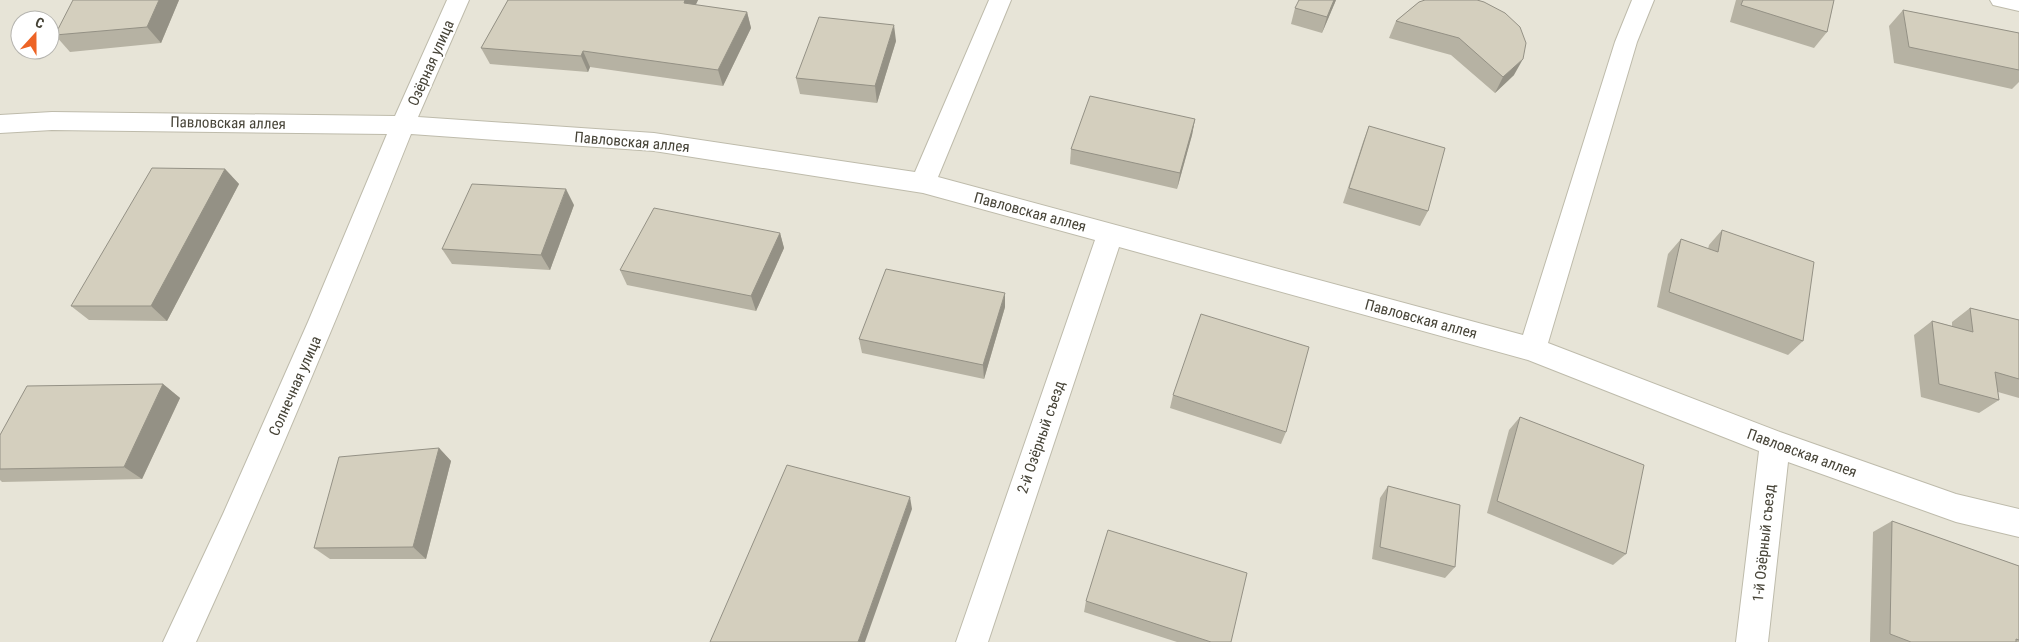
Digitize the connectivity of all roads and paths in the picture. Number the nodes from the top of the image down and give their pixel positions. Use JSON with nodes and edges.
{"nodes":[{"id":1,"x":458,"y":0,"type":"edge"},
{"id":2,"x":1000,"y":0,"type":"edge"},
{"id":3,"x":1643,"y":0,"type":"edge"},
{"id":4,"x":2001,"y":0,"type":"edge"},
{"id":5,"x":2019,"y":4,"type":"edge"},
{"id":6,"x":0,"y":124,"type":"edge"},
{"id":7,"x":403,"y":126,"type":"junction"},
{"id":8,"x":923,"y":183,"type":"junction"},
{"id":9,"x":1110,"y":233,"type":"junction"},
{"id":10,"x":1532,"y":349,"type":"junction"},
{"id":11,"x":1775,"y":444,"type":"junction"},
{"id":12,"x":2019,"y":523,"type":"edge"},
{"id":13,"x":178,"y":642,"type":"edge"},
{"id":14,"x":972,"y":642,"type":"edge"},
{"id":15,"x":1752,"y":642,"type":"edge"}],
"edges":[{"from":1,"to":7,"type":"street","name":"Озёрная улица"},
{"from":2,"to":8,"type":"street"},
{"from":3,"to":10,"type":"street"},
{"from":4,"to":5,"type":"street"},
{"from":6,"to":7,"type":"street","name":"Павловская аллея"},
{"from":7,"to":8,"type":"street","name":"Павловская аллея"},
{"from":7,"to":13,"type":"street","name":"Солнечная улица"},
{"from":8,"to":9,"type":"street","name":"Павловская аллея"},
{"from":9,"to":10,"type":"street","name":"Павловская аллея"},
{"from":9,"to":14,"type":"street","name":"2-й Озёрный съезд"},
{"from":10,"to":11,"type":"street","name":"Павловская аллея"},
{"from":11,"to":12,"type":"street","name":"Павловская аллея"},
{"from":11,"to":15,"type":"street","name":"1-й Озёрный съезд"}]}
